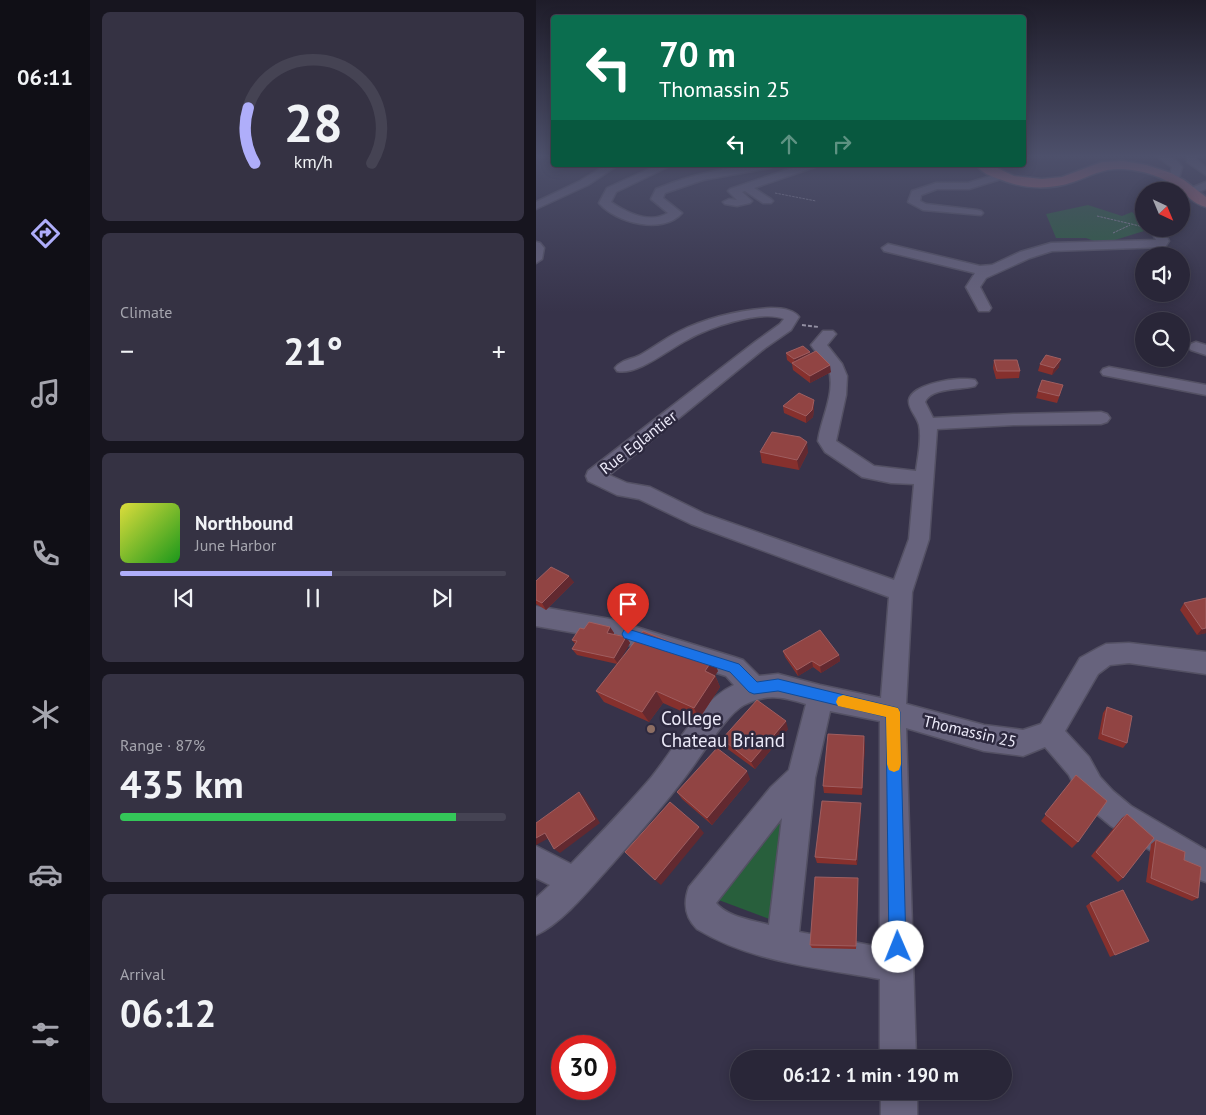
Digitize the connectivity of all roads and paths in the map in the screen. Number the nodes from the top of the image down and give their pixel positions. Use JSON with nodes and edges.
{"nodes":[{"id":1,"x":611,"y":208,"type":"edge"},
{"id":2,"x":669,"y":208,"type":"edge"},
{"id":3,"x":932,"y":208,"type":"edge"},
{"id":4,"x":977,"y":213,"type":"dead end"},
{"id":5,"x":1097,"y":216,"type":"dead end"},
{"id":6,"x":1130,"y":224,"type":"junction"},
{"id":7,"x":1135,"y":225,"type":"edge"},
{"id":8,"x":1111,"y":233,"type":"dead end"},
{"id":9,"x":1161,"y":238,"type":"edge"},
{"id":10,"x":536,"y":246,"type":"edge"},
{"id":11,"x":888,"y":248,"type":"dead end"},
{"id":12,"x":536,"y":259,"type":"edge"},
{"id":13,"x":996,"y":269,"type":"junction"},
{"id":14,"x":984,"y":308,"type":"dead end"},
{"id":15,"x":786,"y":327,"type":"junction"},
{"id":16,"x":828,"y":334,"type":"joint"},
{"id":17,"x":622,"y":368,"type":"dead end"},
{"id":18,"x":1108,"y":372,"type":"dead end"},
{"id":19,"x":969,"y":383,"type":"dead end"},
{"id":20,"x":1206,"y":390,"type":"edge"},
{"id":21,"x":1101,"y":418,"type":"dead end"},
{"id":22,"x":928,"y":424,"type":"junction"},
{"id":23,"x":924,"y":478,"type":"junction"},
{"id":24,"x":901,"y":592,"type":"junction"},
{"id":25,"x":536,"y":616,"type":"edge"},
{"id":26,"x":1206,"y":663,"type":"edge"},
{"id":27,"x":754,"y":688,"type":"junction"},
{"id":28,"x":820,"y":697,"type":"junction"},
{"id":29,"x":893,"y":712,"type":"junction"},
{"id":30,"x":1050,"y":734,"type":"junction"},
{"id":31,"x":801,"y":778,"type":"junction"},
{"id":32,"x":536,"y":861,"type":"edge"},
{"id":33,"x":1206,"y":867,"type":"edge"},
{"id":34,"x":575,"y":883,"type":"junction"},
{"id":35,"x":536,"y":919,"type":"edge"},
{"id":36,"x":782,"y":945,"type":"junction"},
{"id":37,"x":898,"y":966,"type":"junction"},
{"id":38,"x":898,"y":1050,"type":"edge"},
{"id":39,"x":898,"y":1100,"type":"edge"},
{"id":40,"x":899,"y":1115,"type":"edge"}],
"edges":[{"from":1,"to":2,"type":"street"},
{"from":3,"to":4,"type":"street"},
{"from":5,"to":6,"type":"path"},
{"from":6,"to":7,"type":"path"},
{"from":6,"to":8,"type":"path"},
{"from":9,"to":13,"type":"street"},
{"from":10,"to":12,"type":"street"},
{"from":11,"to":13,"type":"street"},
{"from":13,"to":14,"type":"street"},
{"from":15,"to":16,"type":"path"},
{"from":15,"to":17,"type":"street"},
{"from":15,"to":24,"type":"street","name":"Rue Eglantier"},
{"from":16,"to":23,"type":"street"},
{"from":18,"to":20,"type":"street"},
{"from":19,"to":22,"type":"street"},
{"from":21,"to":22,"type":"street"},
{"from":22,"to":23,"type":"street"},
{"from":23,"to":24,"type":"street"},
{"from":24,"to":29,"type":"street"},
{"from":25,"to":27,"type":"street"},
{"from":26,"to":30,"type":"street"},
{"from":27,"to":28,"type":"street","name":"Thomassin 25"},
{"from":27,"to":34,"type":"street","name":"Thomassin 25"},
{"from":28,"to":29,"type":"street","name":"Thomassin 25"},
{"from":28,"to":31,"type":"street"},
{"from":29,"to":30,"type":"street","name":"Thomassin 25"},
{"from":29,"to":37,"type":"street"},
{"from":30,"to":33,"type":"street"},
{"from":31,"to":36,"type":"street"},
{"from":31,"to":36,"type":"street"},
{"from":32,"to":34,"type":"street"},
{"from":34,"to":35,"type":"street","name":"Thomassin 25"},
{"from":36,"to":37,"type":"street"},
{"from":37,"to":38,"type":"street"},
{"from":39,"to":40,"type":"street"}]}
